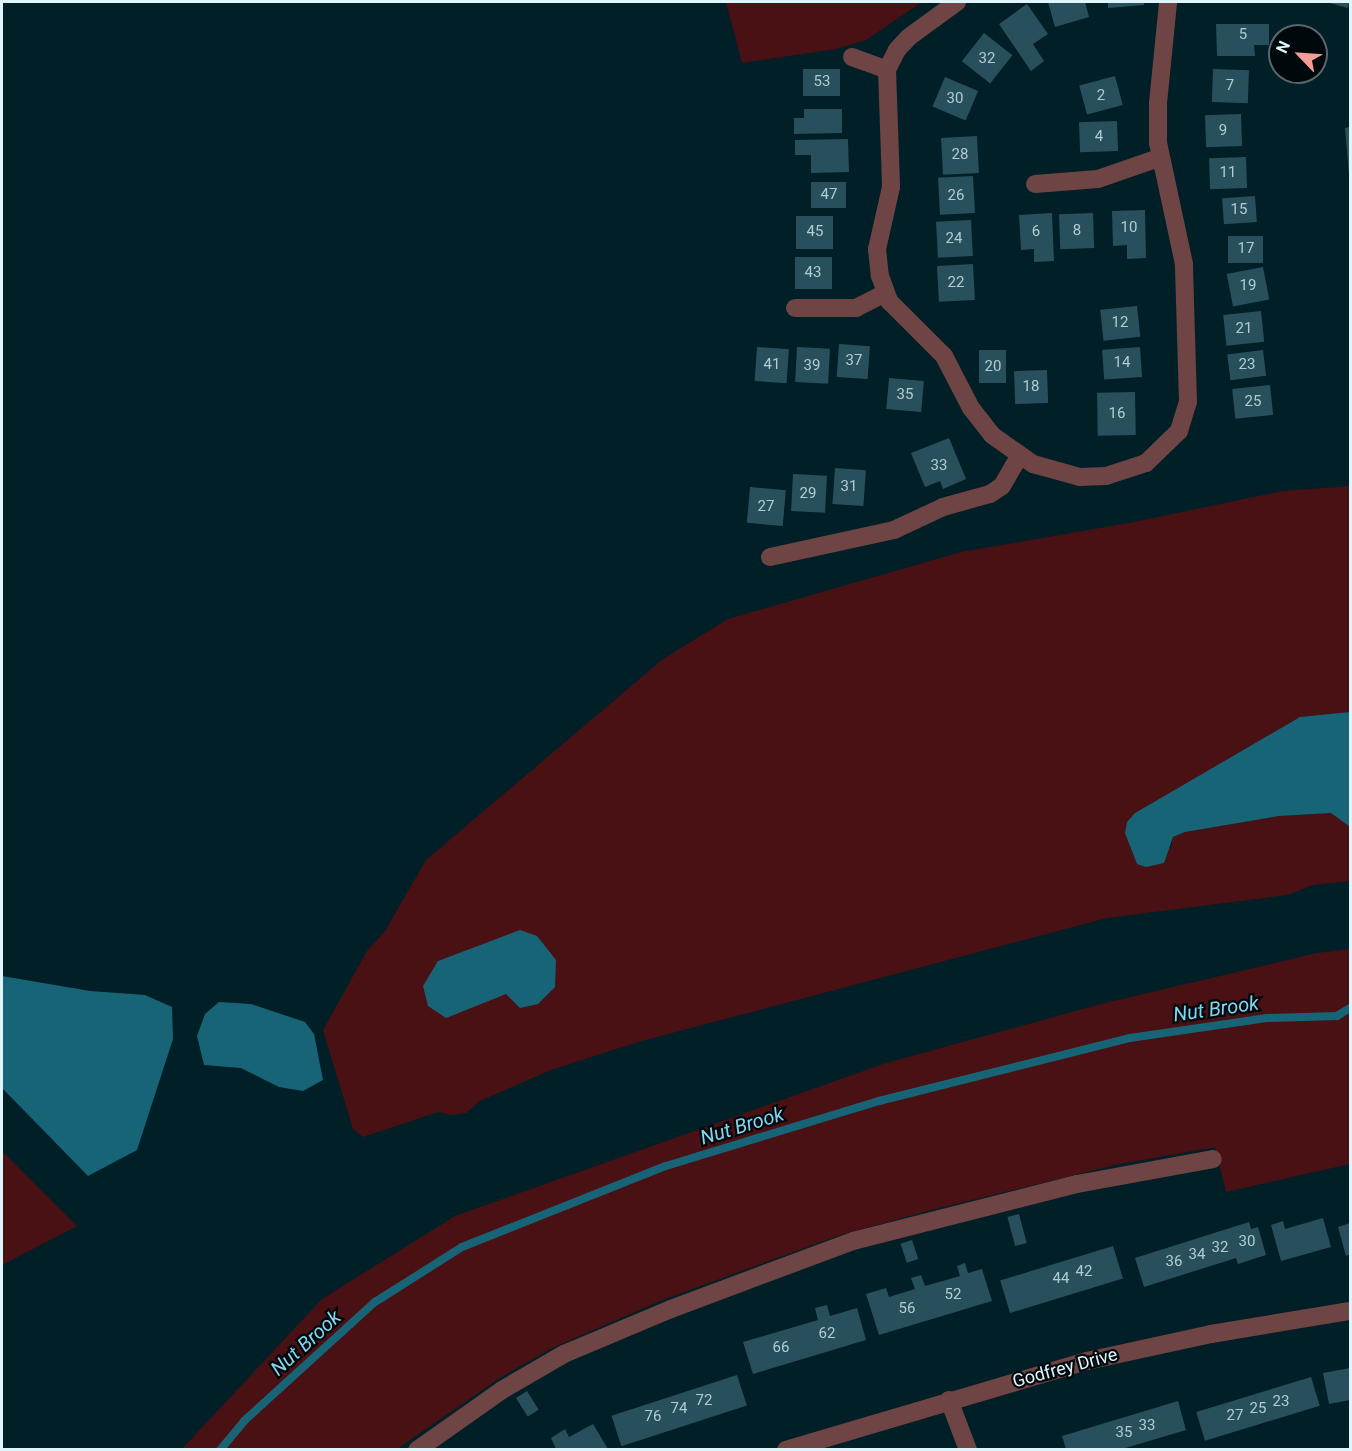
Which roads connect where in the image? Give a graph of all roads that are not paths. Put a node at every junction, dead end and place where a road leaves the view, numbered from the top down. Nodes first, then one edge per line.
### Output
1 (957, 2) edge
2 (1168, 2) edge
3 (852, 57) dead end
4 (887, 70) junction
5 (1159, 158) junction
6 (1035, 184) dead end
7 (885, 294) junction
8 (795, 308) dead end
9 (1019, 456) junction
10 (770, 557) dead end
11 (1213, 1159) dead end
12 (1350, 1311) edge
13 (949, 1400) junction
14 (417, 1449) edge
15 (786, 1449) edge
16 (968, 1449) edge

1 - 4 street
2 - 5 street
3 - 4 street
4 - 7 street
5 - 6 street
5 - 9 street
7 - 8 street
7 - 9 street
9 - 10 street
11 - 14 street
12 - 13 street, Godfrey Drive
13 - 15 street, Godfrey Drive
13 - 16 street

